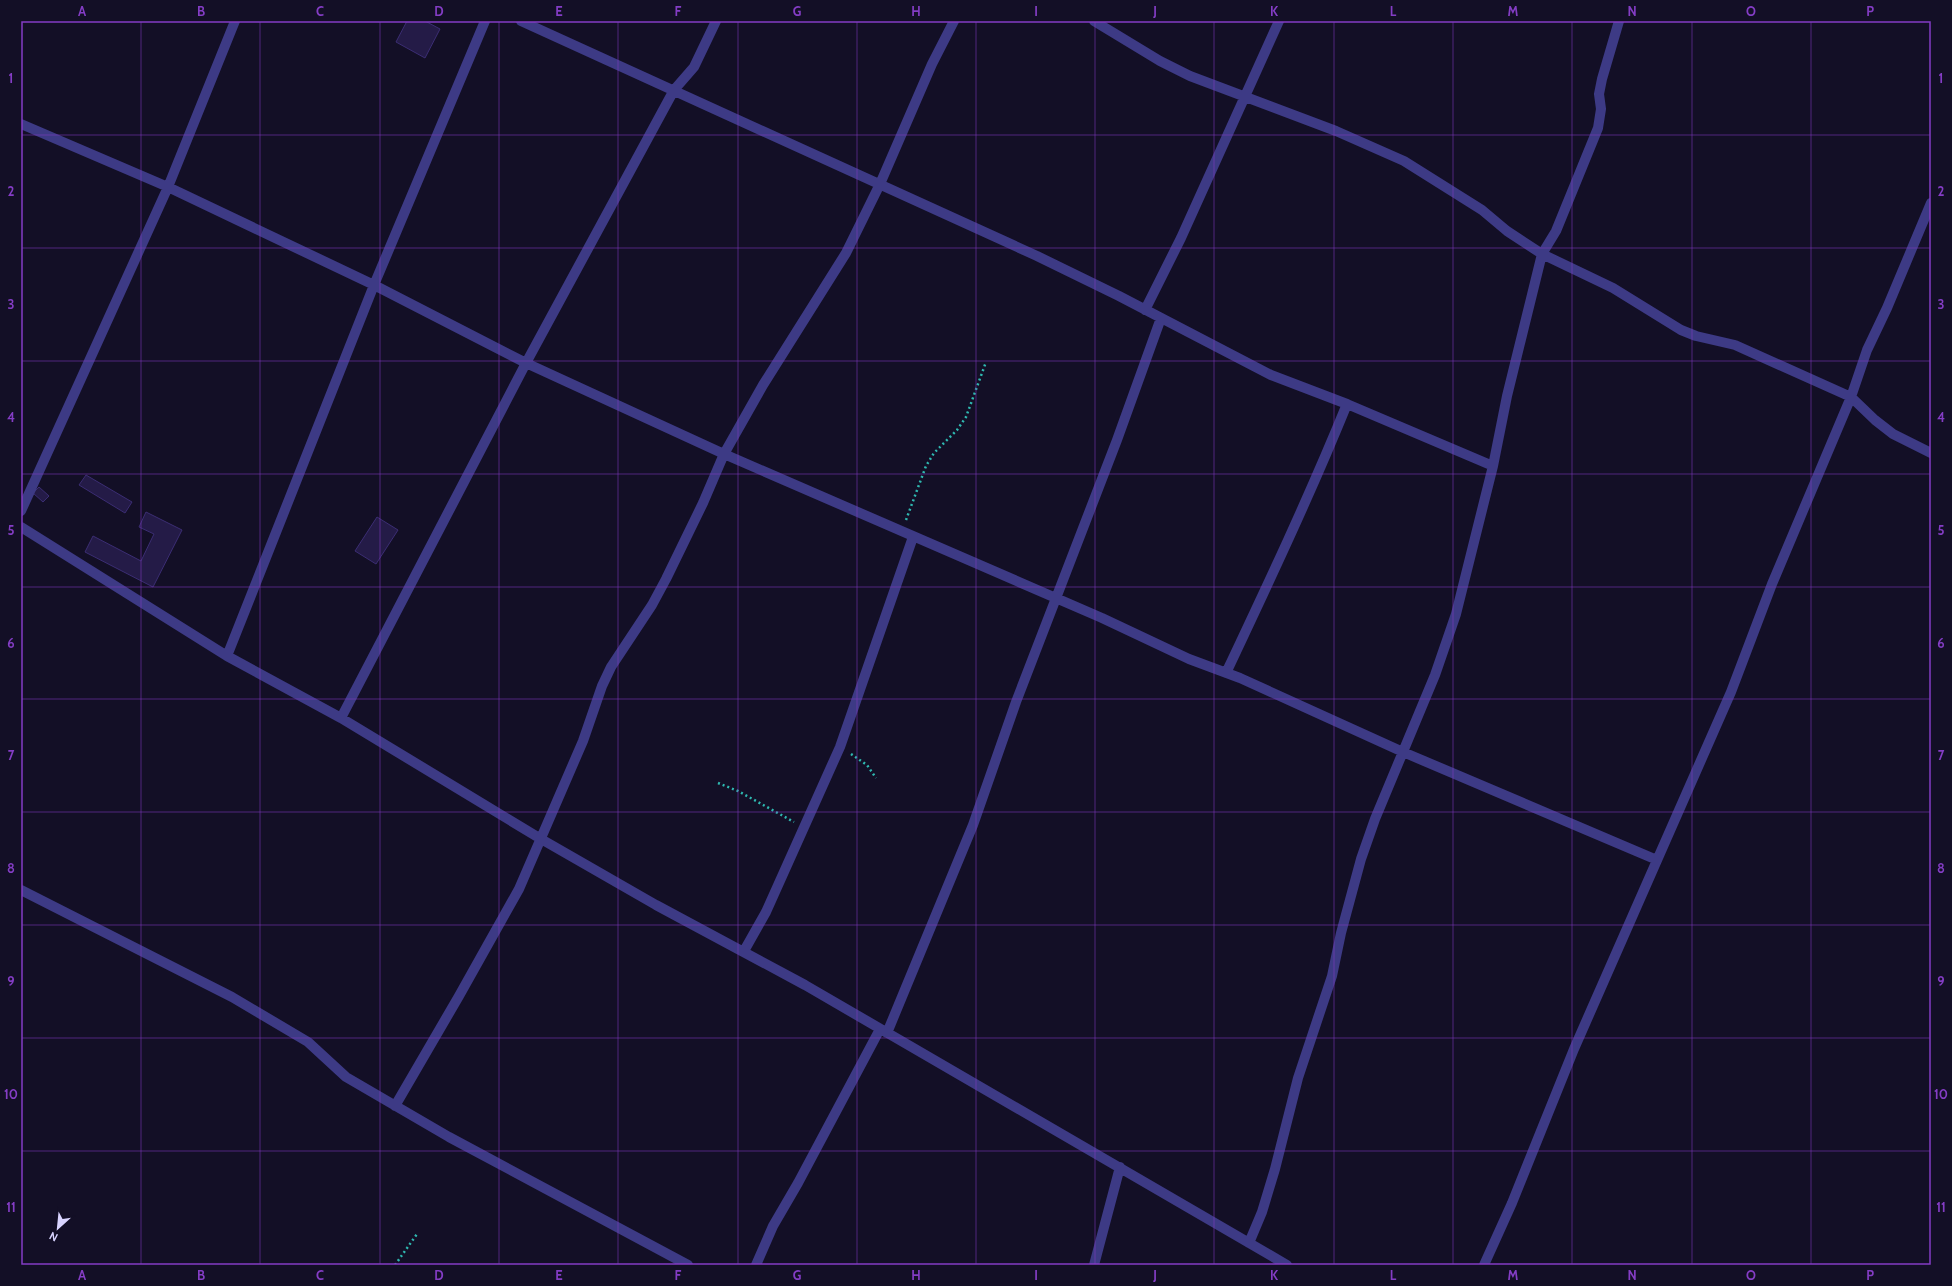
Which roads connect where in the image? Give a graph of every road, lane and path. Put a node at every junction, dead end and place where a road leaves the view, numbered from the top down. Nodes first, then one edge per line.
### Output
1 (235, 21) edge
2 (485, 21) edge
3 (520, 21) edge
4 (716, 21) edge
5 (954, 21) edge
6 (1094, 21) edge
7 (1279, 21) edge
8 (1619, 21) edge
9 (674, 90) junction
10 (1246, 97) junction
11 (21, 124) edge
12 (880, 184) junction
13 (168, 187) junction
14 (1931, 203) edge
15 (1542, 254) junction
16 (374, 285) junction
17 (1145, 310) junction
18 (1161, 318) junction
19 (986, 362) dead end
20 (526, 363) junction
21 (1851, 397) junction
22 (1346, 404) junction
23 (1931, 453) edge
24 (724, 454) junction
25 (1493, 466) junction
26 (21, 511) edge
27 (21, 527) edge
28 (902, 532) junction
29 (913, 537) junction
30 (1056, 599) junction
31 (226, 656) junction
32 (1226, 673) junction
33 (341, 718) junction
34 (840, 747) junction
35 (1403, 752) junction
36 (876, 778) dead end
37 (718, 783) dead end
38 (803, 829) junction
39 (541, 839) junction
40 (1657, 860) junction
41 (21, 890) edge
42 (744, 951) junction
43 (884, 1031) junction
44 (395, 1106) junction
45 (1120, 1167) junction
46 (417, 1234) dead end
47 (1249, 1243) junction
48 (395, 1265) edge
49 (688, 1265) edge
50 (756, 1265) edge
51 (1094, 1265) edge
52 (1287, 1265) edge
53 (1484, 1265) edge

1 - 13 street
2 - 16 street
3 - 9 street
4 - 9 street
5 - 12 street
6 - 10 street
7 - 10 street
8 - 15 street
9 - 12 street
9 - 20 street
10 - 15 street
10 - 17 street
11 - 13 street
12 - 17 street
12 - 24 street
13 - 16 street
13 - 26 street
14 - 21 street
15 - 21 street
15 - 25 street
16 - 20 street
16 - 31 street
17 - 18 street
18 - 22 street
18 - 30 street
19 - 28 path
20 - 24 street
20 - 33 street
21 - 23 street
21 - 40 street
22 - 25 street
22 - 32 street
24 - 28 street
24 - 39 street
25 - 35 street
27 - 31 street
28 - 29 street
29 - 30 street
29 - 34 street
30 - 32 street
30 - 43 street
31 - 33 street
32 - 35 street
33 - 39 street
34 - 36 path
34 - 38 street
35 - 40 street
35 - 47 street
37 - 38 path
38 - 42 street
39 - 42 street
39 - 44 street
40 - 53 street
41 - 44 street
42 - 43 street
43 - 45 street
43 - 50 street
44 - 49 street
45 - 47 street
45 - 51 street
46 - 48 path
47 - 52 street

